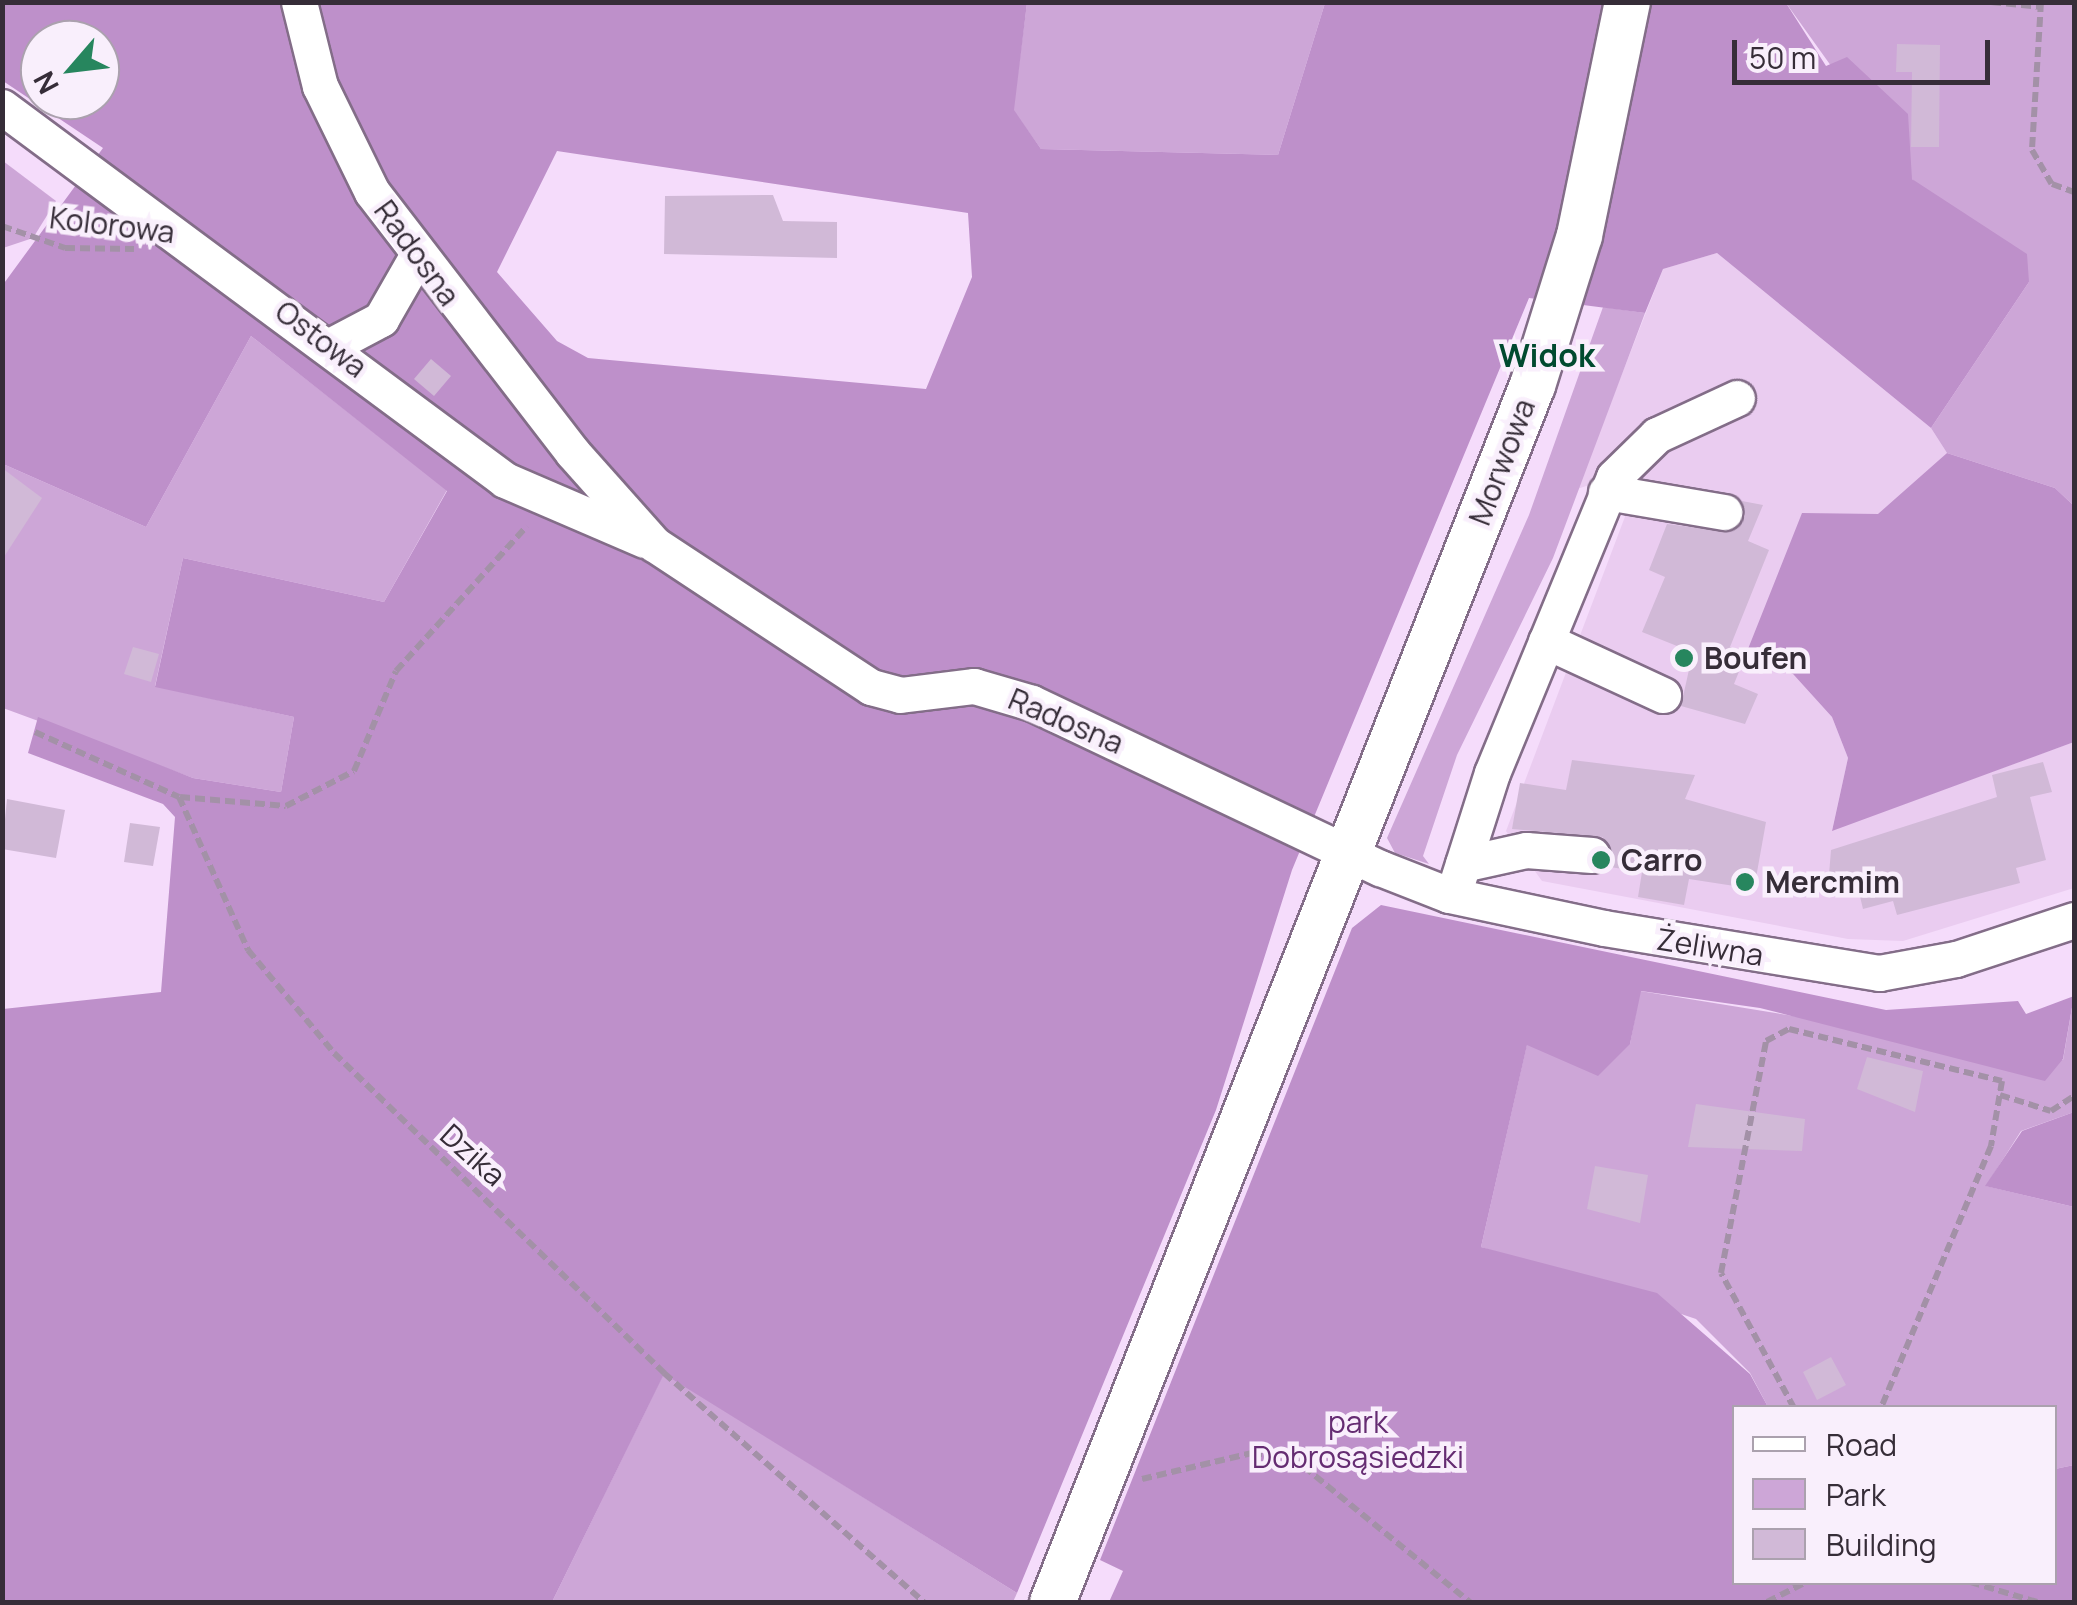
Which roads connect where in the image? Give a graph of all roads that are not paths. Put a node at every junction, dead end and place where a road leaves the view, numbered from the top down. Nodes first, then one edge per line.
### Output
1 (298, 2) edge
2 (1627, 2) edge
3 (2, 107) edge
4 (416, 258) junction
5 (330, 346) junction
6 (1737, 398) dead end
7 (1610, 484) junction
8 (1724, 512) dead end
9 (654, 544) junction
10 (1546, 641) junction
11 (1663, 695) dead end
12 (1350, 851) junction
13 (1592, 856) dead end
14 (1458, 880) junction
15 (2074, 920) edge
16 (1052, 1602) edge

1 - 4 street, Radosna
2 - 12 main road, Morwowa
3 - 5 street, Ostowa
4 - 5 street
4 - 9 street, Radosna
5 - 9 street, Ostowa
6 - 7 street
7 - 8 street
7 - 10 street
9 - 12 street, Radosna
10 - 11 street
10 - 14 street
12 - 14 street, Żeliwna
12 - 16 main road
13 - 14 street
14 - 15 street, Żeliwna

